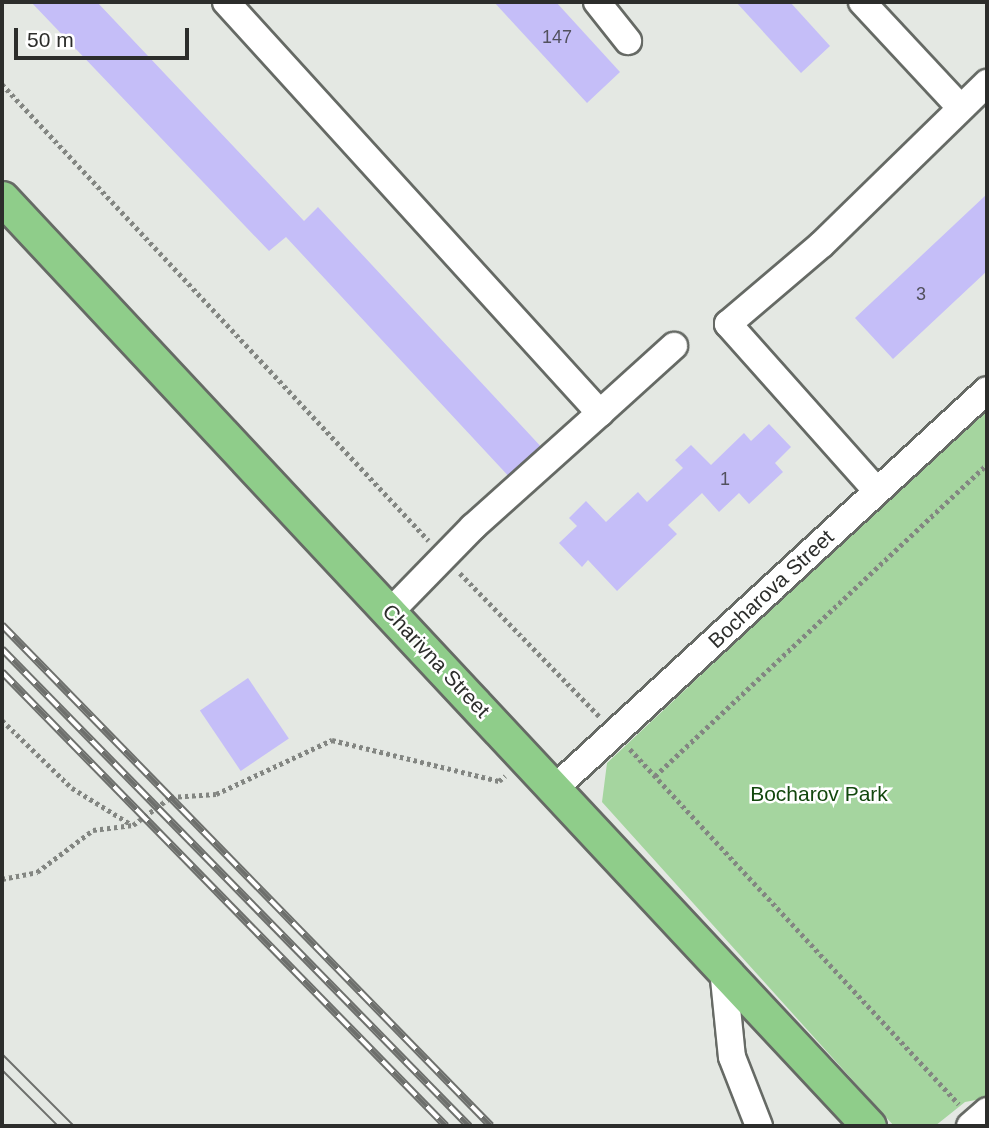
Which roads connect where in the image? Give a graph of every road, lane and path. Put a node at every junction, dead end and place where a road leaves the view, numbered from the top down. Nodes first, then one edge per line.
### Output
1 (226, 2) edge
2 (597, 2) edge
3 (862, 2) edge
4 (628, 41) dead end
5 (987, 83) edge
6 (2, 85) edge
7 (959, 106) junction
8 (2, 198) edge
9 (674, 346) dead end
10 (987, 390) edge
11 (600, 413) junction
12 (987, 464) edge
13 (877, 491) junction
14 (444, 557) junction
15 (390, 612) junction
16 (2, 720) edge
17 (615, 733) junction
18 (528, 759) junction
19 (655, 776) junction
20 (555, 788) junction
21 (133, 825) junction
22 (2, 880) edge
23 (723, 969) junction
24 (977, 1119) edge
25 (759, 1126) edge
26 (869, 1126) edge

1 - 11 street
2 - 4 street
3 - 7 street
5 - 7 street
6 - 14 path
7 - 13 street
8 - 15 main road, Charivna Street
9 - 11 street
10 - 13 street, Bocharova Street
11 - 14 street
12 - 19 path
13 - 17 street, Bocharova Street
14 - 15 street
14 - 17 path
15 - 18 main road, Charivna Street
16 - 21 path
17 - 19 path
17 - 20 street, Bocharova Street
18 - 20 main road, Charivna Street
18 - 21 path
19 - 24 path
20 - 23 main road, Charivna Street
21 - 22 path
23 - 25 street
23 - 26 main road, Charivna Street

